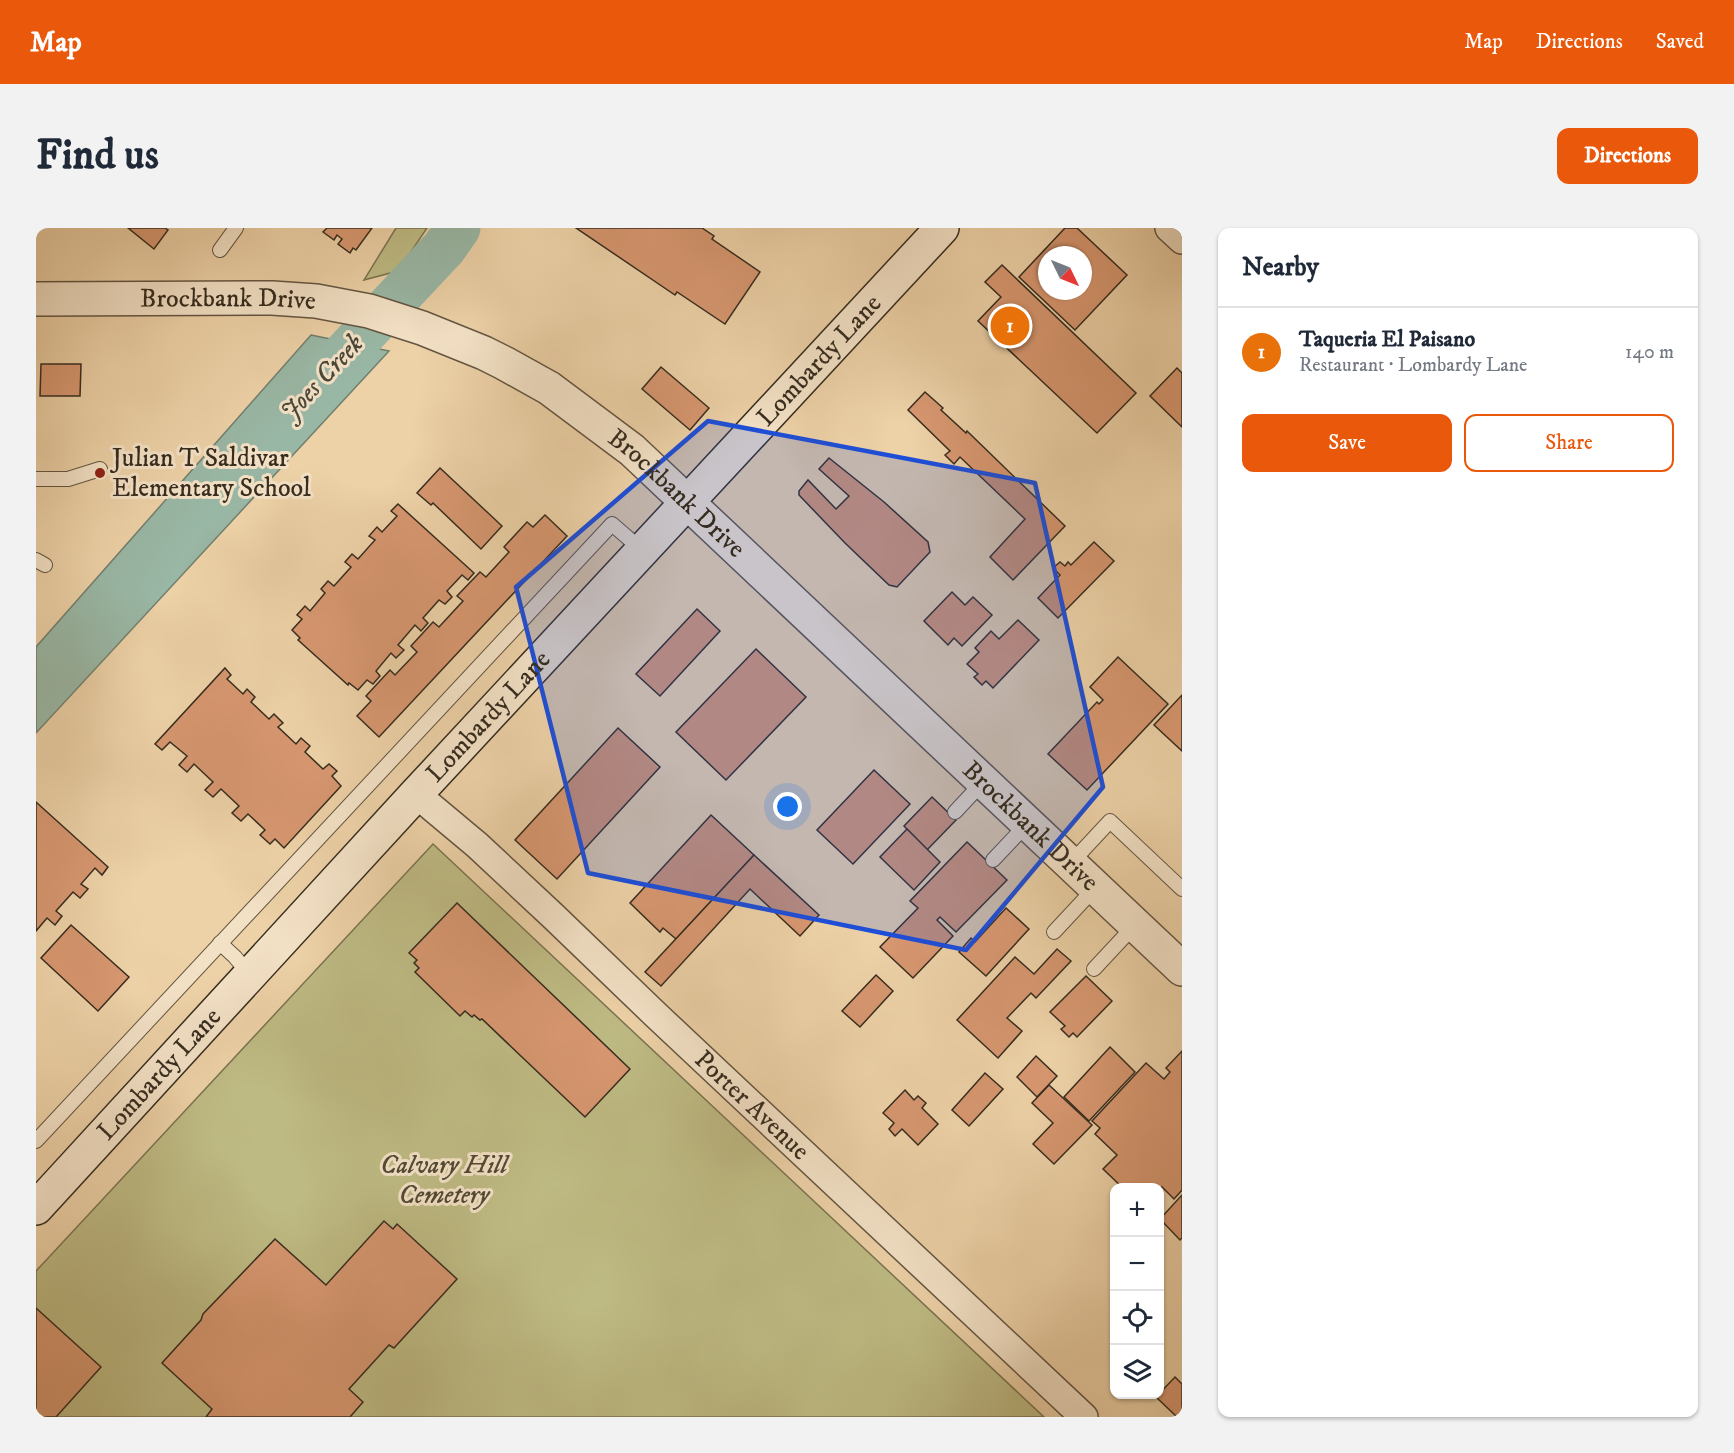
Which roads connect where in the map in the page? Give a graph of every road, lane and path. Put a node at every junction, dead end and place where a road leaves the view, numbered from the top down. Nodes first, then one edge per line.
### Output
1 (236, 228) edge
2 (942, 228) edge
3 (1169, 228) edge
4 (1182, 240) edge
5 (220, 250) dead end
6 (36, 299) edge
7 (100, 469) dead end
8 (36, 479) edge
9 (688, 503) junction
10 (643, 551) junction
11 (983, 782) junction
12 (416, 794) junction
13 (955, 812) dead end
14 (1028, 824) junction
15 (993, 860) dead end
16 (1070, 864) junction
17 (1095, 888) junction
18 (1182, 889) edge
19 (1135, 925) junction
20 (1054, 932) dead end
21 (220, 943) junction
22 (1094, 969) dead end
23 (1182, 969) edge
24 (250, 975) junction
25 (36, 1141) edge
26 (36, 1208) edge
27 (1084, 1417) edge

1 - 5 lane
2 - 9 street, Lombardy Lane
3 - 4 street
6 - 9 street, Brockbank Drive
7 - 8 lane
9 - 10 street, Lombardy Lane
9 - 11 street, Brockbank Drive
10 - 12 street, Lombardy Lane
10 - 21 lane
11 - 13 lane
11 - 14 street, Brockbank Drive
12 - 24 street, Lombardy Lane
12 - 27 street, Porter Avenue
14 - 15 lane
14 - 16 street, Brockbank Drive
16 - 17 street, Brockbank Drive
16 - 18 lane
17 - 19 street, Brockbank Drive
17 - 20 lane
19 - 22 lane
19 - 23 street, Brockbank Drive
21 - 24 lane
21 - 25 lane
24 - 26 street, Lombardy Lane

